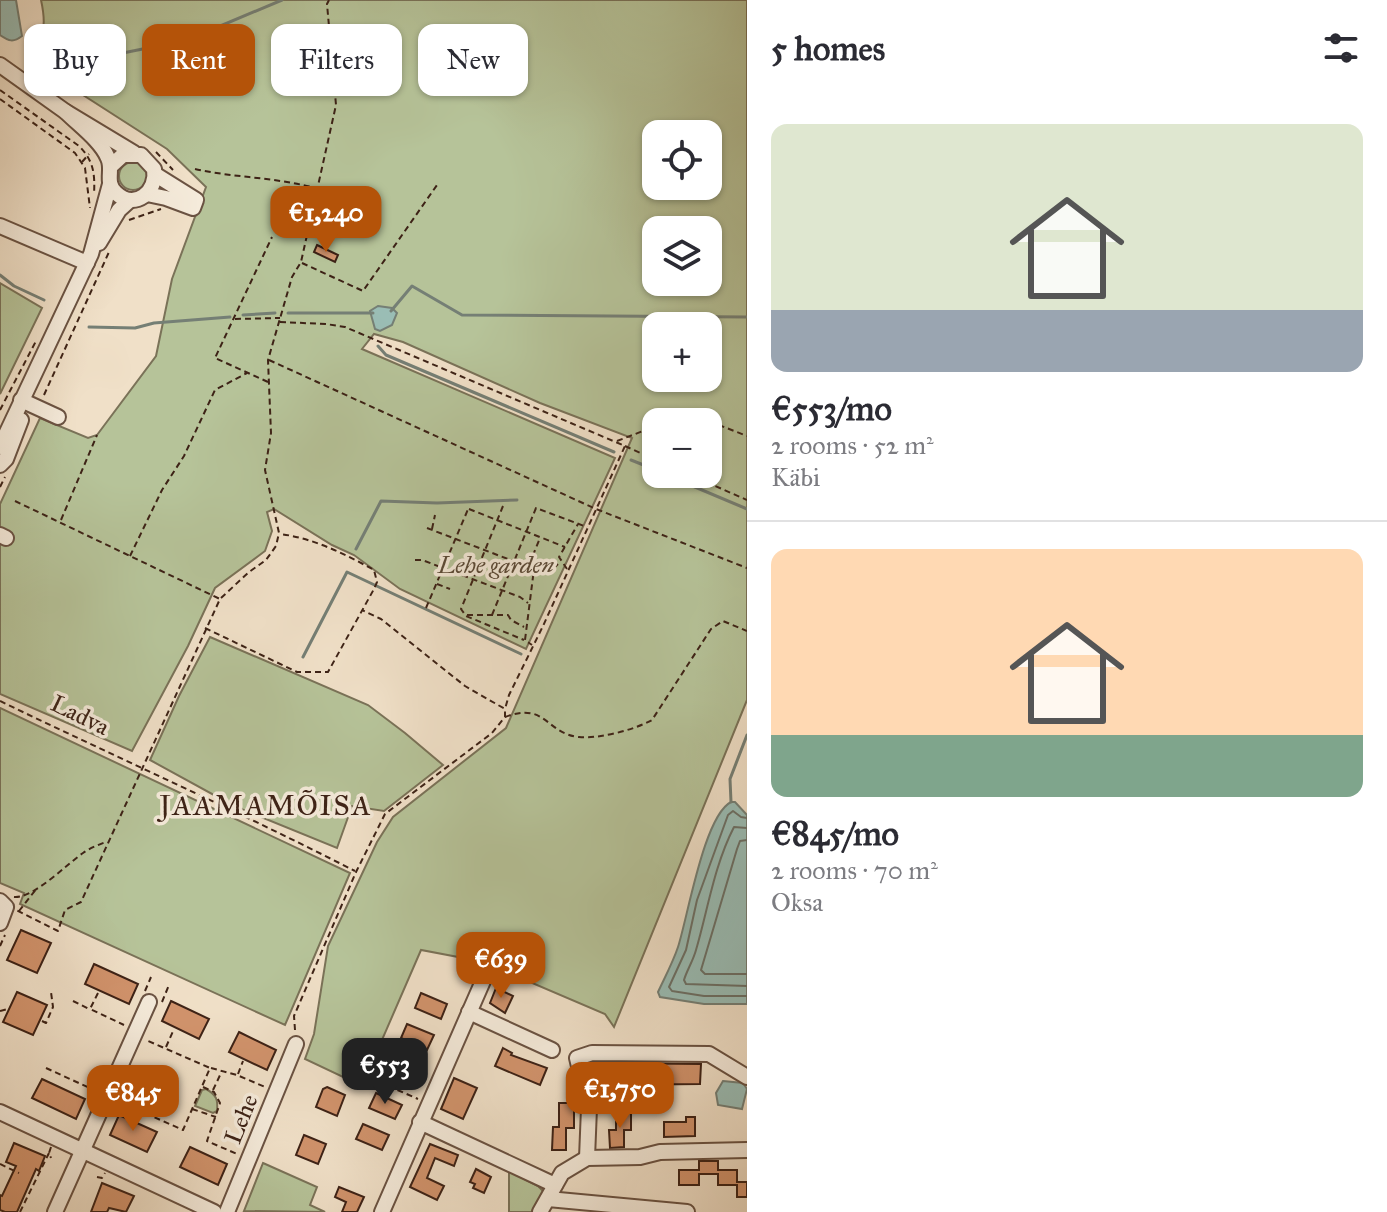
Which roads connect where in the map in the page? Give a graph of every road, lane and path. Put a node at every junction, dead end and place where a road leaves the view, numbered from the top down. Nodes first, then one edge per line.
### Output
1 (329, 0) edge
2 (0, 65) edge
3 (0, 90) edge
4 (0, 99) edge
5 (66, 112) junction
6 (134, 153) junction
7 (111, 166) junction
8 (195, 169) dead end
9 (156, 175) junction
10 (110, 184) junction
11 (437, 185) dead end
12 (316, 188) junction
13 (147, 194) junction
14 (130, 200) junction
15 (0, 226) edge
16 (272, 237) dead end
17 (89, 258) junction
18 (301, 262) junction
19 (233, 319) junction
20 (280, 320) junction
21 (39, 334) dead end
22 (268, 360) junction
23 (247, 373) junction
24 (269, 383) junction
25 (20, 403) junction
26 (0, 410) edge
27 (58, 417) dead end
28 (0, 423) edge
29 (722, 426) edge
30 (642, 432) edge
31 (97, 435) dead end
32 (747, 436) edge
33 (616, 442) junction
34 (625, 446) junction
35 (0, 447) edge
36 (642, 454) edge
37 (0, 465) edge
38 (720, 488) edge
39 (747, 500) edge
40 (15, 501) dead end
41 (503, 506) dead end
42 (596, 509) junction
43 (435, 515) dead end
44 (61, 521) junction
45 (496, 522) junction
46 (578, 523) junction
47 (427, 528) dead end
48 (588, 528) junction
49 (432, 530) junction
50 (279, 533) junction
51 (526, 533) junction
52 (540, 538) junction
53 (455, 539) junction
54 (565, 547) junction
55 (485, 550) junction
56 (130, 556) junction
57 (415, 560) dead end
58 (513, 561) junction
59 (560, 561) junction
60 (529, 566) junction
61 (443, 568) junction
62 (747, 568) edge
63 (534, 569) junction
64 (568, 570) junction
65 (472, 580) junction
66 (436, 584) junction
67 (450, 589) dead end
68 (501, 591) junction
69 (220, 599) junction
70 (529, 603) junction
71 (426, 608) dead end
72 (362, 610) junction
73 (465, 615) junction
74 (492, 615) junction
75 (525, 627) junction
76 (205, 628) junction
77 (747, 631) edge
78 (525, 640) junction
79 (533, 646) junction
80 (0, 701) edge
81 (505, 709) junction
82 (505, 717) junction
83 (141, 769) junction
84 (107, 842) junction
85 (356, 872) junction
86 (38, 887) junction
87 (10, 905) edge
88 (0, 923) edge
89 (490, 965) dead end
90 (51, 992) dead end
91 (98, 993) dead end
92 (73, 1001) dead end
93 (149, 1002) dead end
94 (8, 1009) dead end
95 (90, 1009) junction
96 (0, 1011) edge
97 (469, 1012) junction
98 (42, 1021) dead end
99 (128, 1028) dead end
100 (174, 1029) dead end
101 (145, 1039) dead end
102 (296, 1044) joint
103 (163, 1048) junction
104 (552, 1050) dead end
105 (243, 1061) dead end
106 (46, 1068) dead end
107 (210, 1068) junction
108 (222, 1071) junction
109 (237, 1075) junction
110 (747, 1077) edge
111 (370, 1078) dead end
112 (253, 1082) junction
113 (202, 1086) junction
114 (251, 1088) dead end
115 (268, 1088) dead end
116 (213, 1091) junction
117 (99, 1092) dead end
118 (117, 1100) dead end
119 (429, 1104) junction
120 (192, 1109) junction
121 (0, 1112) edge
122 (217, 1117) junction
123 (420, 1122) junction
124 (227, 1143) dead end
125 (51, 1146) dead end
126 (224, 1148) junction
127 (747, 1150) edge
128 (83, 1151) junction
129 (49, 1153) junction
130 (240, 1155) dead end
131 (51, 1158) dead end
132 (587, 1158) junction
133 (0, 1164) edge
134 (106, 1172) dead end
135 (19, 1173) dead end
136 (97, 1177) dead end
137 (555, 1185) junction
138 (544, 1205) edge
139 (20, 1212) edge
140 (55, 1212) edge
141 (214, 1212) edge
142 (227, 1212) edge
143 (382, 1212) edge
144 (687, 1212) edge

1 - 12 path
2 - 5 street
3 - 4 path
5 - 6 street
5 - 7 street
6 - 7 street
6 - 9 street
7 - 10 street
8 - 12 path
9 - 13 street
9 - 13 street
10 - 14 street
10 - 17 street
11 - 18 path
12 - 18 path
13 - 14 street
14 - 17 street
15 - 17 street
16 - 19 path
17 - 25 street
18 - 20 path
19 - 20 path
19 - 23 path
20 - 22 path
20 - 33 path
21 - 26 path
22 - 24 path
22 - 42 path
23 - 24 path
23 - 56 path
24 - 50 path
25 - 27 street
25 - 28 street
25 - 35 street
25 - 37 street
29 - 32 path
30 - 33 path
31 - 44 path
33 - 34 path
34 - 36 path
34 - 42 path
38 - 39 path
40 - 44 path
41 - 45 path
42 - 48 path
42 - 62 path
43 - 49 path
44 - 56 path
45 - 51 path
45 - 53 path
45 - 55 path
46 - 48 path
46 - 51 path
46 - 54 path
47 - 49 path
48 - 64 path
49 - 53 path
50 - 69 path
50 - 72 path
51 - 52 path
51 - 58 path
52 - 54 path
52 - 60 path
53 - 55 path
53 - 61 path
54 - 59 path
55 - 58 path
55 - 65 path
56 - 69 path
57 - 61 path
58 - 60 path
58 - 68 path
59 - 63 path
59 - 64 path
60 - 63 path
61 - 65 path
61 - 66 path
63 - 70 path
64 - 79 path
65 - 68 path
65 - 73 path
66 - 67 path
66 - 71 path
68 - 70 path
68 - 74 path
69 - 76 path
70 - 75 path
72 - 76 path
72 - 81 path
73 - 74 path
73 - 78 path
74 - 75 path
75 - 78 path
76 - 83 path
77 - 82 path
78 - 79 path
79 - 81 path
80 - 83 path, Ladva
81 - 82 path
82 - 85 path
83 - 84 path
83 - 85 path, Ladva
84 - 86 path
84 - 87 path
85 - 102 path
86 - 87 path
86 - 87 path
87 - 88 street
89 - 97 street
90 - 98 path
91 - 95 path
92 - 95 path
93 - 128 street
94 - 96 path
95 - 99 path
97 - 104 street
97 - 119 street
100 - 103 path
101 - 103 path
102 - 142 street, Lehe
103 - 107 path
105 - 109 path
106 - 117 path
107 - 108 path
107 - 113 path
108 - 109 path
108 - 116 path
109 - 112 path
110 - 132 street
111 - 119 path
112 - 114 path
112 - 115 path
113 - 116 path
113 - 120 path
116 - 122 path
118 - 120 path
119 - 123 street
120 - 122 path
121 - 128 street
122 - 126 path
123 - 137 street
123 - 143 street
124 - 126 path
125 - 129 path
126 - 130 path
127 - 132 street
128 - 140 street
128 - 141 street
129 - 131 path
129 - 139 path
132 - 137 street
133 - 135 path
134 - 136 path
137 - 138 street
138 - 144 street

